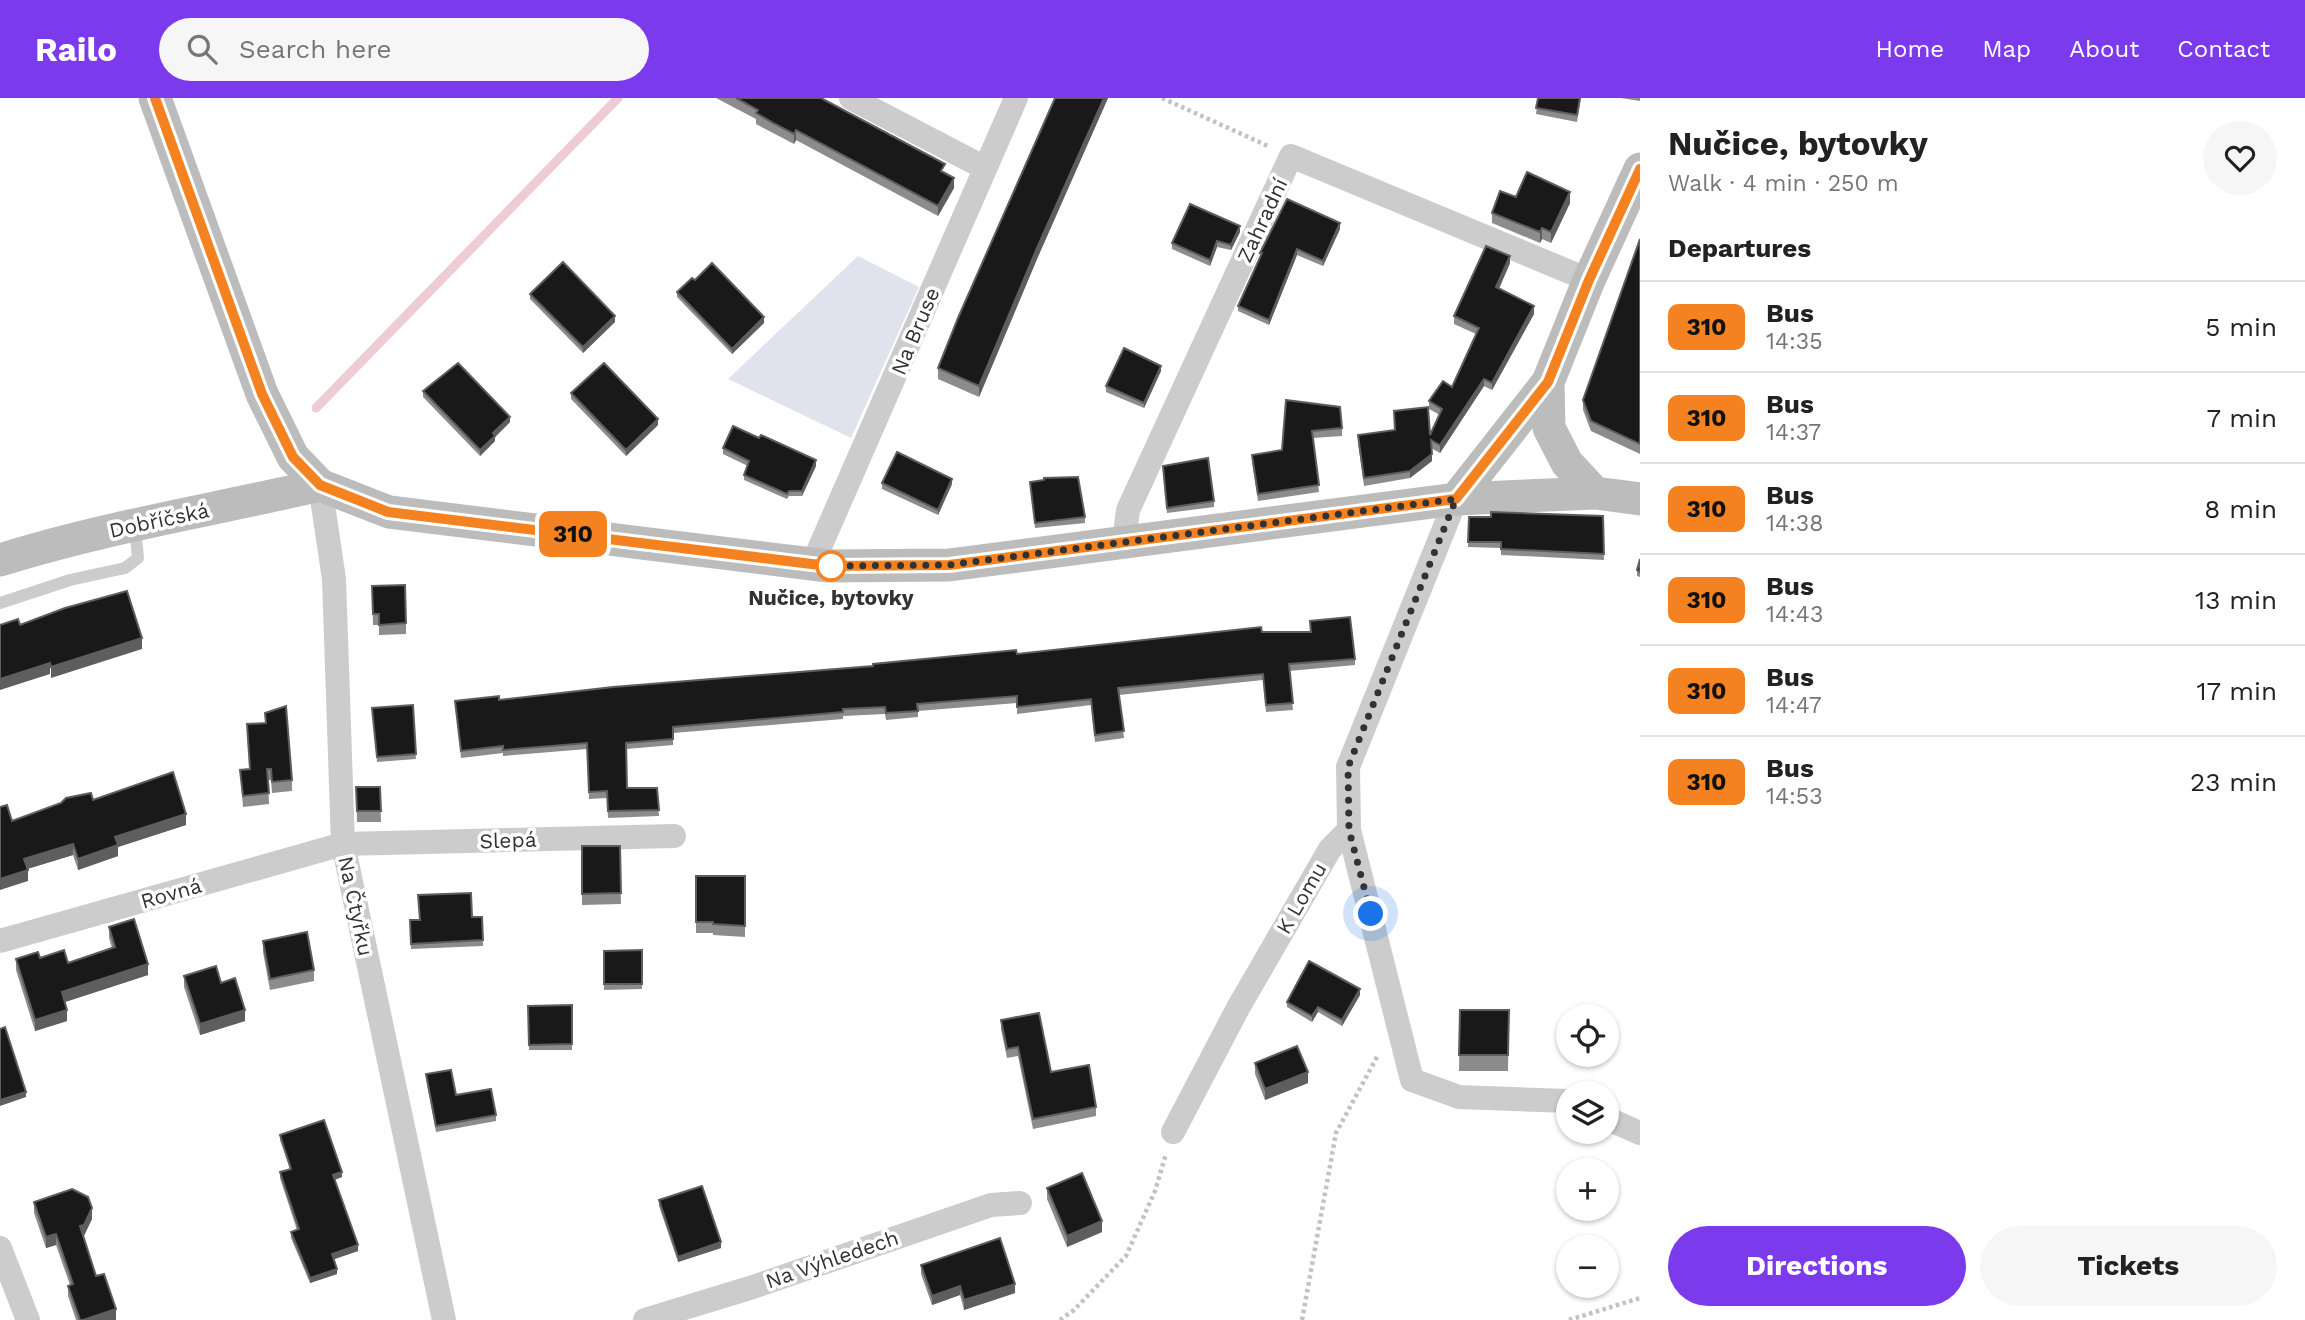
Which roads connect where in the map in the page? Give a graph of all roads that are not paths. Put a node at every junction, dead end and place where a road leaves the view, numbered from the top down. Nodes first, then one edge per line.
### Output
1 (155, 98) edge
2 (851, 98) edge
3 (1016, 98) edge
4 (985, 168) junction
5 (1640, 169) edge
6 (1589, 280) junction
7 (1548, 382) junction
8 (320, 485) junction
9 (1595, 493) junction
10 (1456, 499) junction
11 (1640, 499) edge
12 (135, 524) junction
13 (1125, 542) junction
14 (0, 559) edge
15 (813, 563) junction
16 (0, 603) edge
17 (1349, 830) junction
18 (674, 835) dead end
19 (343, 844) junction
20 (0, 941) edge
21 (1556, 1101) edge
22 (1619, 1124) edge
23 (1173, 1132) road end
24 (1640, 1133) edge
25 (1020, 1203) dead end
26 (0, 1248) edge
27 (28, 1320) edge
28 (444, 1320) edge
29 (645, 1320) edge

1 - 8 main road
2 - 4 street
3 - 4 street, Na Bruse
4 - 15 street, Na Bruse
5 - 6 main road
6 - 7 main road
6 - 13 street, Zahradní
7 - 9 main road
7 - 10 main road
8 - 12 main road, Dobříčská
8 - 15 main road
8 - 19 street, Na Čtyřku
9 - 10 main road
9 - 11 main road
10 - 13 main road
10 - 17 street
12 - 14 main road, Dobříčská
12 - 16 lane
13 - 15 main road
17 - 21 street
17 - 23 street, K Lomu
18 - 19 street, Slepá
19 - 20 street, Rovná
19 - 28 street, Na Čtyřku
22 - 24 street
25 - 29 street, Na Výhledech
26 - 27 street

